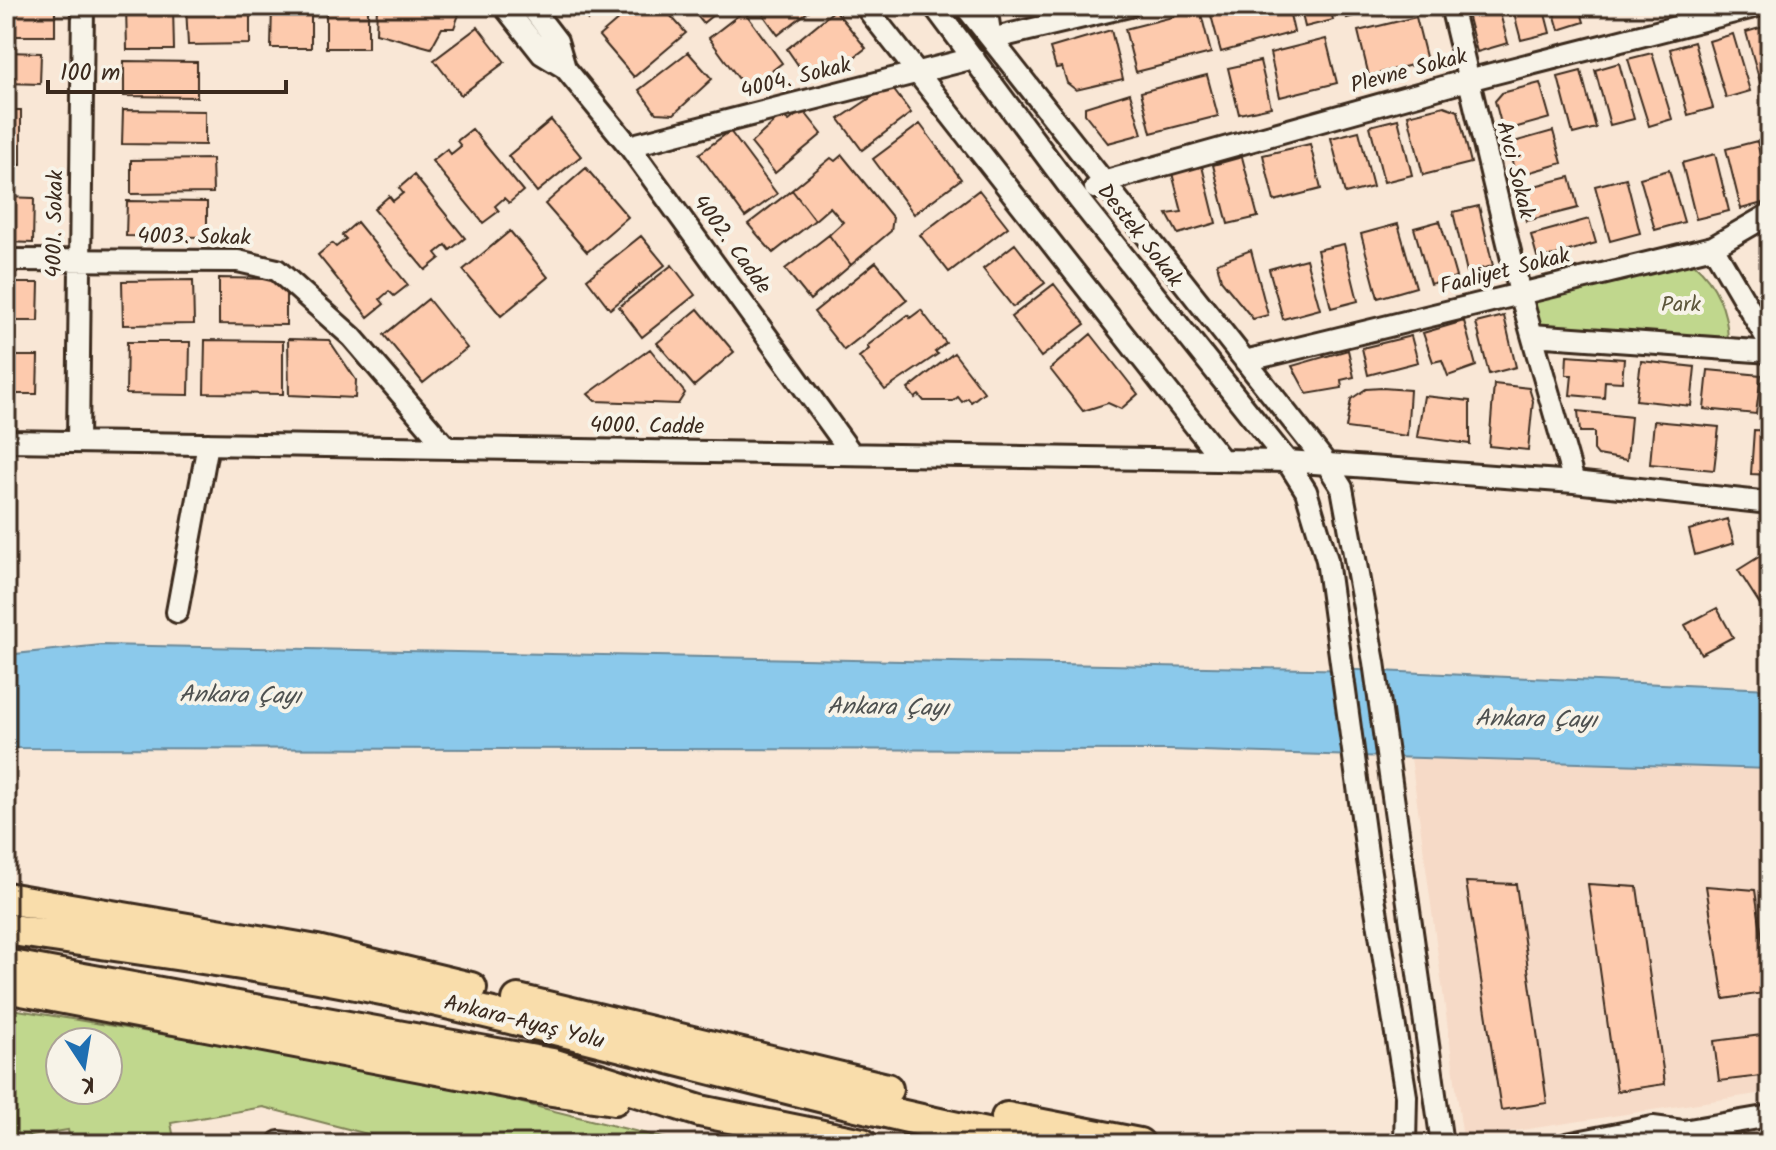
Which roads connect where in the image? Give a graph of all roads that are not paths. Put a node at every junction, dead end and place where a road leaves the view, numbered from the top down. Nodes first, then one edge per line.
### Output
1 (83, 6) edge
2 (504, 6) edge
3 (530, 6) edge
4 (865, 6) edge
5 (934, 6) edge
6 (965, 6) edge
7 (986, 6) edge
8 (1129, 6) edge
9 (1451, 6) edge
10 (1758, 6) edge
11 (991, 39) junction
12 (974, 58) junction
13 (565, 68) junction
14 (917, 72) junction
15 (1468, 80) junction
16 (629, 146) junction
17 (1103, 182) junction
18 (1079, 200) junction
19 (1770, 214) edge
20 (1713, 247) junction
21 (6, 260) edge
22 (80, 261) junction
23 (1520, 293) junction
24 (1532, 335) junction
25 (1770, 344) edge
26 (1770, 352) edge
27 (1245, 361) junction
28 (6, 441) edge
29 (78, 442) junction
30 (208, 444) junction
31 (447, 448) junction
32 (852, 454) junction
33 (1222, 460) junction
34 (1287, 461) junction
35 (1326, 463) junction
36 (1574, 482) junction
37 (1770, 503) edge
38 (177, 612) dead end
39 (6, 898) edge
40 (6, 929) edge
41 (6, 965) edge
42 (6, 987) edge
43 (518, 1000) junction
44 (688, 1064) junction
45 (700, 1111) junction
46 (1770, 1116) edge
47 (1683, 1131) junction
48 (775, 1144) edge
49 (862, 1144) edge
50 (1036, 1144) edge
51 (1139, 1144) edge
52 (1405, 1144) edge
53 (1442, 1144) edge
54 (1567, 1144) edge
55 (1660, 1144) edge

1 - 22 street, 4001. Sokak
2 - 13 street, 4002. Cadde
3 - 13 street, 4002. Cadde
4 - 14 street
5 - 12 street, Destek Sokak
6 - 11 street, Destek Sokak
7 - 11 street
8 - 11 street
9 - 15 street, Avci Sokak
10 - 15 street, Plevne Sokak
11 - 17 street, Destek Sokak
12 - 14 street, 4004. Sokak
12 - 18 street, Destek Sokak
13 - 16 street, 4002. Cadde
14 - 16 street, 4004. Sokak
14 - 33 street
15 - 17 street, Plevne Sokak
15 - 23 street, Avci Sokak
16 - 32 street, 4002. Cadde
17 - 18 street, Plevne Sokak
17 - 27 street, Destek Sokak
18 - 34 street, Destek Sokak
19 - 20 street, Faaliyet Sokak
20 - 23 street, Faaliyet Sokak
20 - 25 street
21 - 22 street, 4003. Sokak
22 - 29 street, 4001. Sokak
22 - 31 street, 4003. Sokak
23 - 24 street, Avci Sokak
23 - 27 street, Faaliyet Sokak
24 - 26 street
24 - 36 street, Avci Sokak
27 - 35 street, Destek Sokak
28 - 29 street, 4000. Cadde
29 - 30 street, 4000. Cadde
30 - 31 street, 4000. Cadde
30 - 38 street
31 - 32 street, 4000. Cadde
32 - 33 street, 4000. Cadde
33 - 34 street, 4000. Cadde
34 - 35 street
34 - 52 street, Destek Sokak
35 - 36 street
35 - 53 street, Destek Sokak
36 - 37 street
39 - 43 highway
40 - 44 highway, Ankara-Ayaş Yolu
41 - 45 highway, Ankara-Ayaş Yolu
42 - 45 highway
43 - 44 highway
43 - 51 highway
44 - 50 highway, Ankara-Ayaş Yolu
45 - 48 highway
45 - 49 highway, Ankara-Ayaş Yolu
46 - 47 street
47 - 54 street
47 - 55 street

